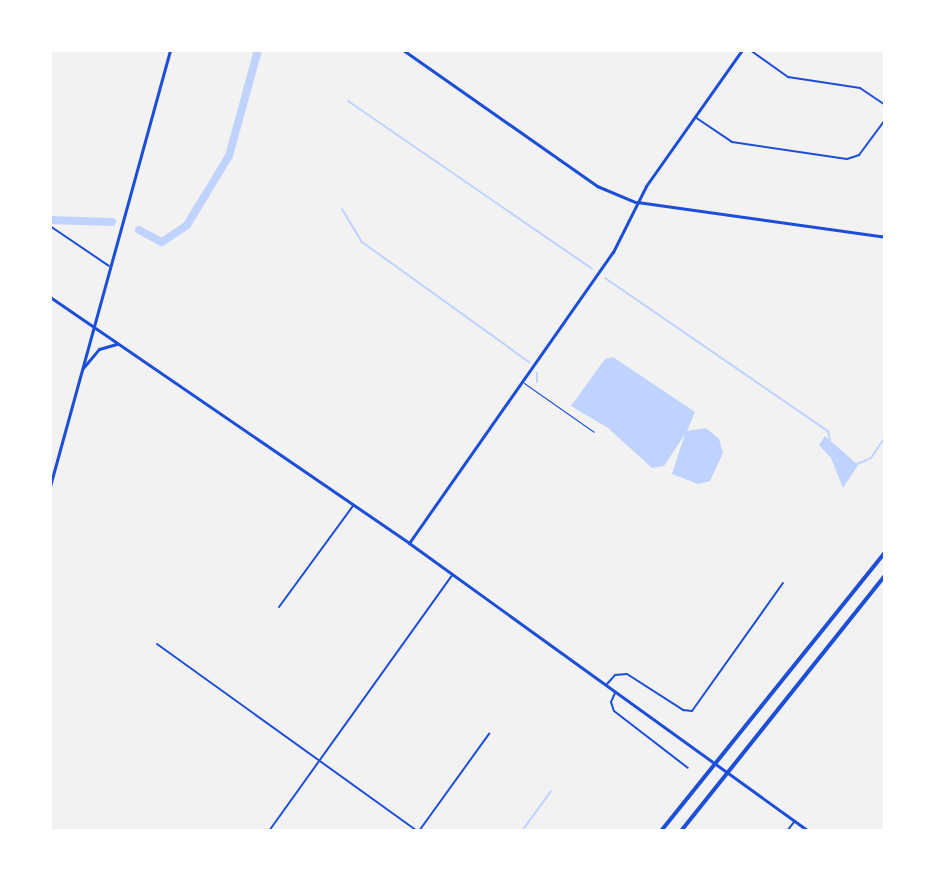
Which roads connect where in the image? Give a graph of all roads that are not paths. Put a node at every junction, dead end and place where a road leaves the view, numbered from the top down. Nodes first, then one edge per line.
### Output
1 (170, 50) edge
2 (403, 50) edge
3 (742, 50) edge
4 (750, 50) edge
5 (885, 105) edge
6 (695, 117) junction
7 (885, 120) edge
8 (636, 202) junction
9 (50, 226) edge
10 (885, 237) edge
11 (110, 266) junction
12 (50, 297) edge
13 (93, 326) junction
14 (120, 344) junction
15 (80, 372) junction
16 (522, 382) junction
17 (594, 432) dead end
18 (50, 486) edge
19 (354, 505) junction
20 (409, 543) junction
21 (885, 552) edge
22 (453, 574) junction
23 (885, 575) edge
24 (783, 583) dead end
25 (279, 607) dead end
26 (157, 644) dead end
27 (606, 685) junction
28 (616, 692) junction
29 (489, 734) dead end
30 (320, 760) junction
31 (688, 768) dead end
32 (794, 821) junction
33 (130, 831) edge
34 (141, 831) edge
35 (269, 831) edge
36 (418, 831) edge
37 (661, 831) edge
38 (681, 831) edge
39 (787, 831) edge
40 (808, 831) edge

1 - 11 main road
2 - 8 main road
3 - 6 main road
4 - 5 street
6 - 7 street
6 - 8 main road
8 - 10 main road
8 - 16 main road
9 - 11 street
11 - 13 main road
12 - 13 main road
13 - 14 main road
13 - 15 main road
14 - 15 main road
14 - 19 main road
15 - 18 main road
16 - 17 lane
16 - 20 main road
19 - 20 main road
19 - 25 street
20 - 22 main road
21 - 37 highway
22 - 27 main road
22 - 30 street
23 - 38 highway
24 - 27 street
26 - 30 street
27 - 28 main road
28 - 31 street
28 - 32 main road
29 - 36 street
30 - 35 street
30 - 36 street
32 - 39 street
32 - 40 main road
33 - 34 street

